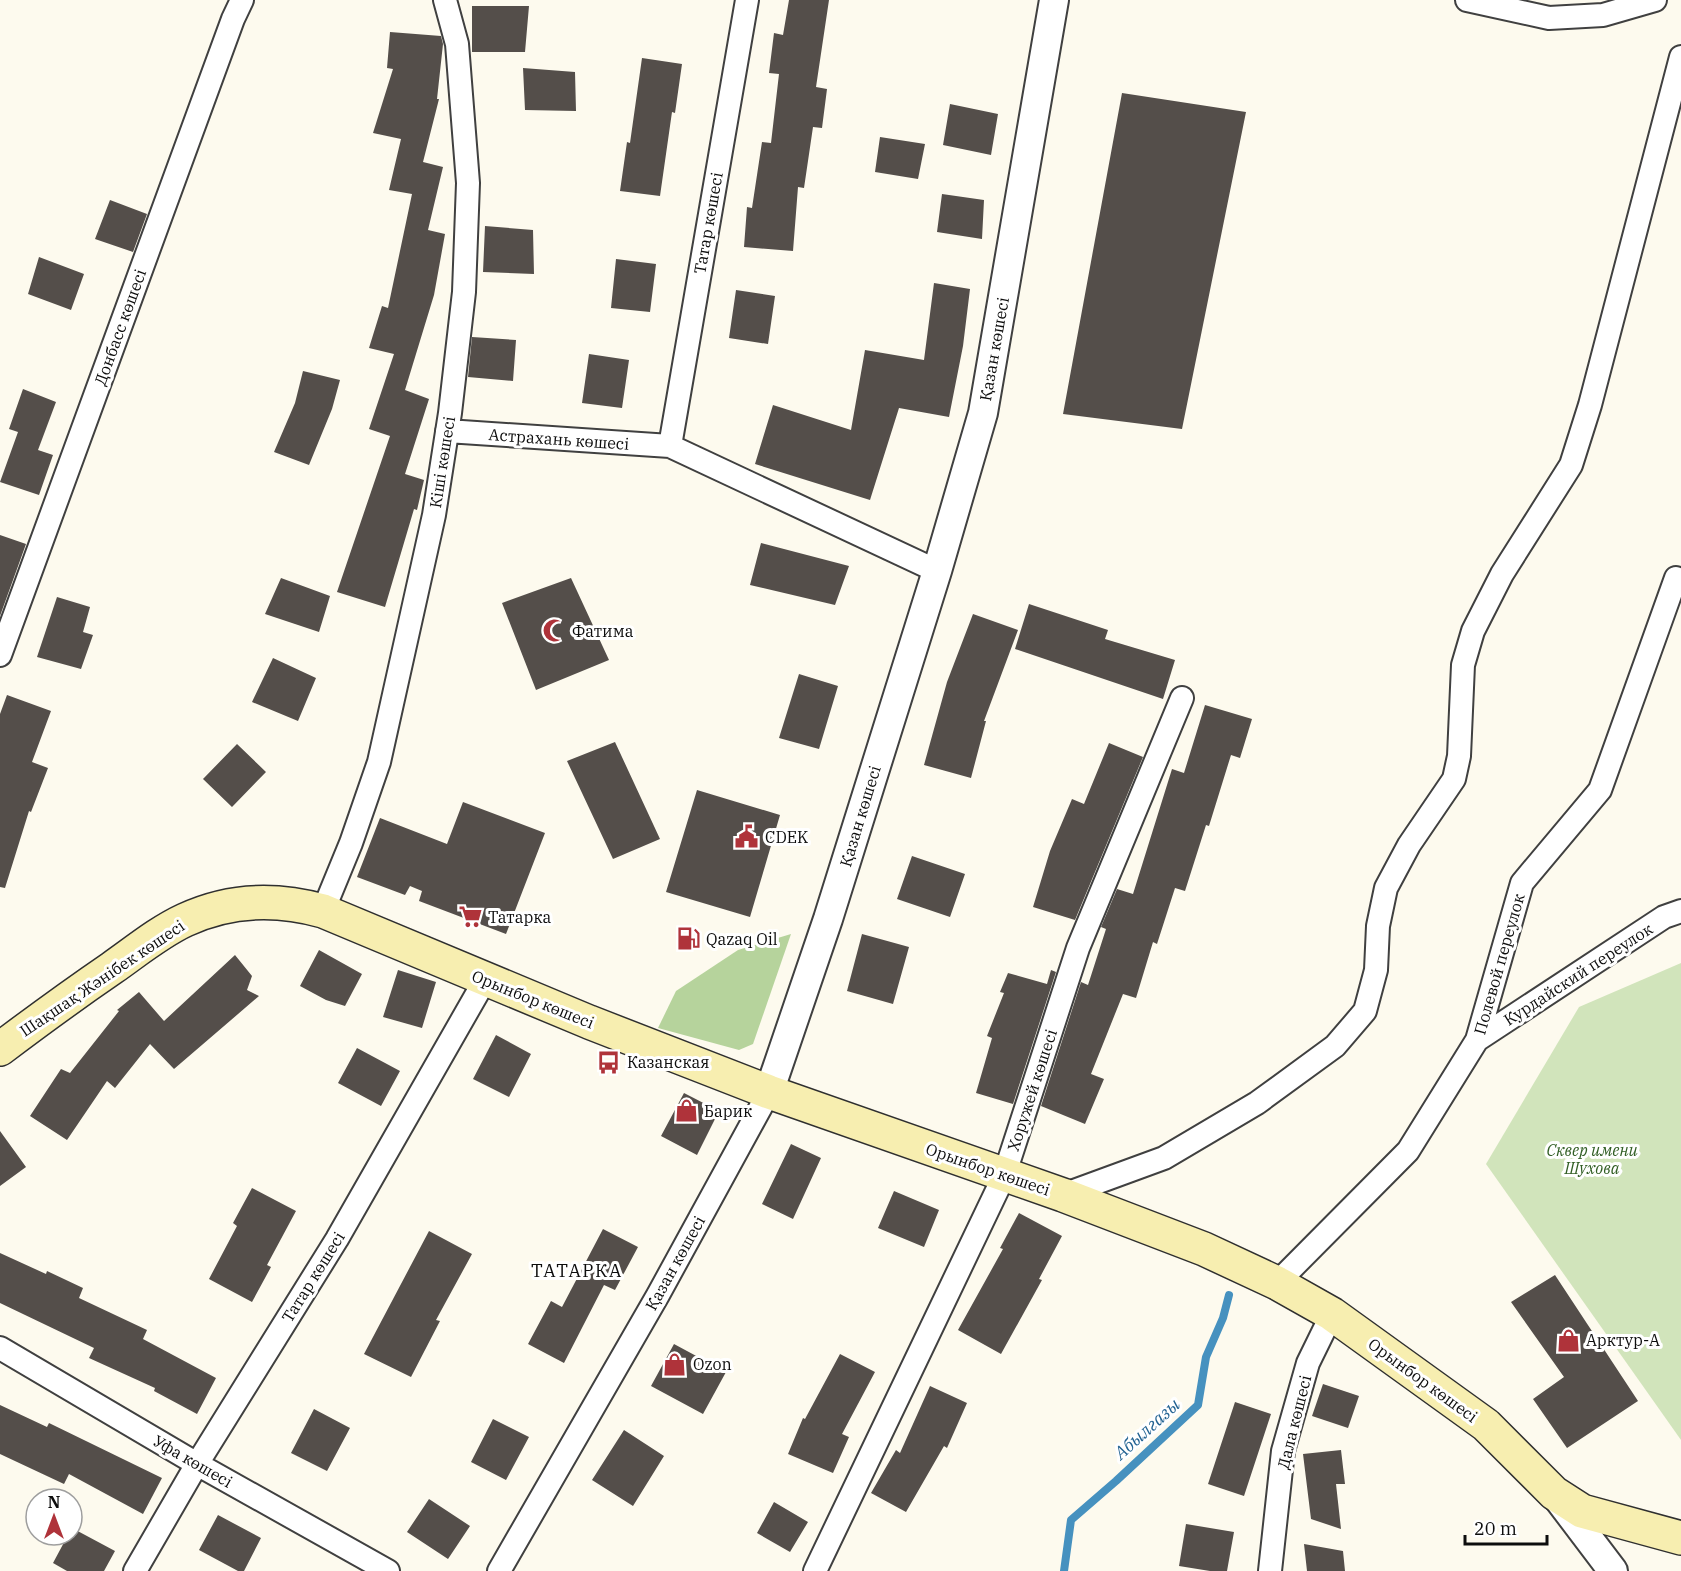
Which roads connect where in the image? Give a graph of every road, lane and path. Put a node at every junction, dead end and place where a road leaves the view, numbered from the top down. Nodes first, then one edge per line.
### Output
1 (242, 0) edge
2 (445, 0) edge
3 (747, 0) edge
4 (1054, 0) edge
5 (1467, 0) edge
6 (1655, 0) edge
7 (1681, 57) edge
8 (447, 431) junction
9 (670, 447) junction
10 (937, 571) junction
11 (1676, 578) dead end
12 (0, 655) edge
13 (1182, 698) dead end
14 (242, 903) joint
15 (323, 911) junction
16 (1681, 911) edge
17 (485, 980) junction
18 (1477, 1040) junction
19 (0, 1049) edge
20 (769, 1092) junction
21 (1004, 1176) junction
22 (1063, 1195) junction
23 (1277, 1282) junction
24 (1332, 1314) junction
25 (0, 1348) edge
26 (197, 1464) junction
27 (1554, 1493) junction
28 (1681, 1538) edge
29 (135, 1571) edge
30 (388, 1571) edge
31 (499, 1571) edge
32 (815, 1571) edge
33 (1270, 1571) edge
34 (1612, 1571) edge

1 - 12 street, Донбасс көшесі
2 - 8 street, Кіші көшесі
3 - 9 street, Татар көшесі
4 - 10 street, Қазан көшесі
5 - 6 street
7 - 22 street
8 - 9 street, Астрахань көшесі
8 - 15 street, Кіші көшесі
9 - 10 street
10 - 20 street, Қазан көшесі
11 - 18 street, Полевой переулок
13 - 21 street, Хоружей көшесі
14 - 15 main road, Орынбор көшесі
14 - 19 main road, Шақшақ Жәнібек көшесі
15 - 17 main road, Орынбор көшесі
16 - 18 street, Курдайский переулок
17 - 20 main road, Орынбор көшесі
17 - 26 street, Татар көшесі
18 - 23 street, Полевой переулок
20 - 21 main road, Орынбор көшесі
20 - 31 street, Қазан көшесі
21 - 22 main road, Орынбор көшесі
21 - 32 street, Хоружей көшесі
22 - 23 main road, Орынбор көшесі
23 - 24 main road, Орынбор көшесі
24 - 27 main road, Орынбор көшесі
24 - 33 street, Дала көшесі
25 - 26 street, Уфа көшесі
26 - 29 street, Татар көшесі
26 - 30 street, Уфа көшесі
27 - 28 main road, Орынбор көшесі
27 - 34 street

